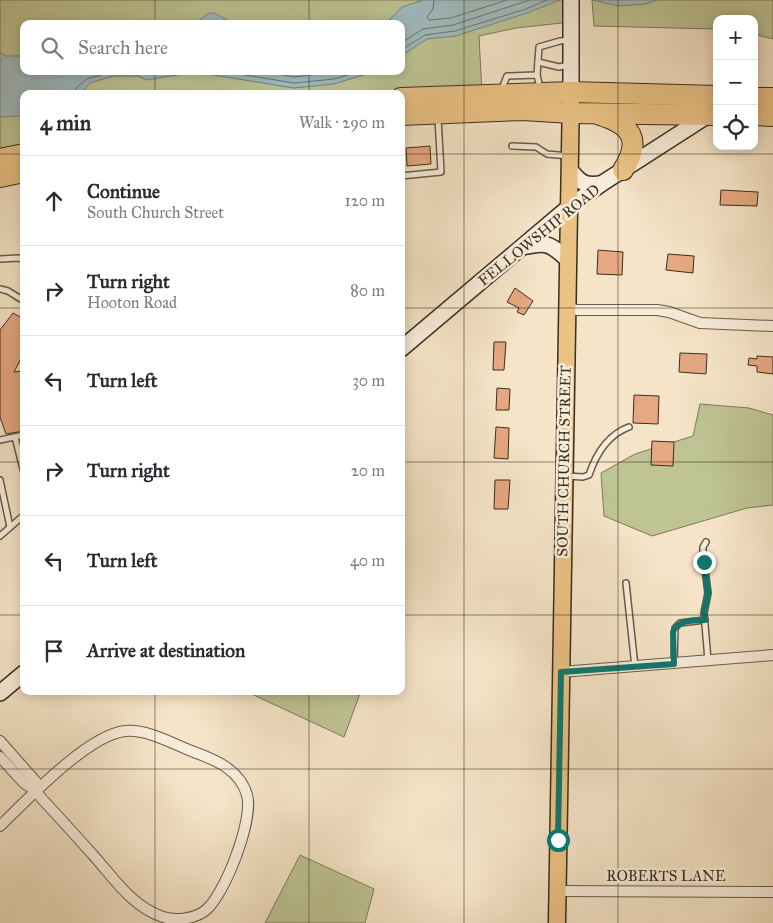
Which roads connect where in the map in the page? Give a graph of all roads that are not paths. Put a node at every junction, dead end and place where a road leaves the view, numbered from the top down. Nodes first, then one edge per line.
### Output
1 (571, 0) edge
2 (570, 40) junction
3 (538, 62) junction
4 (570, 65) junction
5 (539, 84) junction
6 (570, 92) junction
7 (405, 98) edge
8 (758, 98) edge
9 (773, 98) edge
10 (713, 109) edge
11 (713, 109) edge
12 (713, 110) edge
13 (437, 113) junction
14 (571, 113) junction
15 (593, 113) junction
16 (405, 115) edge
17 (758, 115) edge
18 (773, 116) edge
19 (512, 146) dead end
20 (20, 155) edge
21 (0, 159) edge
22 (569, 163) junction
23 (623, 170) junction
24 (20, 173) edge
25 (405, 176) edge
26 (0, 177) edge
27 (601, 184) junction
28 (568, 208) junction
29 (521, 247) junction
30 (0, 259) edge
31 (20, 259) edge
32 (567, 259) junction
33 (0, 288) edge
34 (20, 298) edge
35 (566, 308) junction
36 (773, 326) edge
37 (405, 346) edge
38 (629, 426) dead end
39 (20, 436) edge
40 (15, 437) junction
41 (0, 440) edge
42 (20, 457) edge
43 (563, 476) junction
44 (0, 480) edge
45 (20, 518) edge
46 (10, 527) junction
47 (0, 536) edge
48 (706, 542) dead end
49 (626, 583) dead end
50 (705, 620) junction
51 (773, 655) edge
52 (708, 661) junction
53 (674, 664) junction
54 (635, 667) junction
55 (561, 672) junction
56 (20, 676) edge
57 (0, 693) edge
58 (0, 741) edge
59 (0, 757) edge
60 (36, 790) junction
61 (0, 826) edge
62 (558, 891) junction
63 (773, 892) edge
64 (557, 923) edge

1 - 2 main road, SOUTH CHURCH STREET
2 - 3 lane
2 - 4 main road, SOUTH CHURCH STREET
3 - 4 lane
3 - 5 lane
4 - 6 main road, SOUTH CHURCH STREET
5 - 6 highway
5 - 7 highway
6 - 10 highway
6 - 14 main road, SOUTH CHURCH STREET
8 - 9 highway
11 - 15 highway
12 - 23 main road, FELLOWSHIP ROAD
13 - 14 highway
13 - 16 highway
13 - 25 lane
14 - 15 highway
14 - 22 main road, SOUTH CHURCH STREET
15 - 23 highway
17 - 18 highway
19 - 22 lane
20 - 21 highway
22 - 27 main road
22 - 28 main road, SOUTH CHURCH STREET
23 - 27 main road, FELLOWSHIP ROAD
24 - 26 highway
27 - 28 main road, FELLOWSHIP ROAD
28 - 29 main road, FELLOWSHIP ROAD
28 - 32 main road, SOUTH CHURCH STREET
29 - 32 main road
29 - 37 main road, FELLOWSHIP ROAD
30 - 31 lane
32 - 35 main road, SOUTH CHURCH STREET
33 - 34 lane
35 - 36 street
35 - 43 main road, SOUTH CHURCH STREET
38 - 43 lane
39 - 40 lane
40 - 41 lane
40 - 42 lane
43 - 55 main road, SOUTH CHURCH STREET
44 - 46 lane
45 - 46 lane
46 - 47 lane
48 - 50 lane
49 - 54 lane
50 - 52 lane
50 - 53 lane
51 - 52 street
52 - 53 street
53 - 54 street
54 - 55 street
55 - 62 main road, SOUTH CHURCH STREET
56 - 57 main road
58 - 60 street
59 - 60 street
60 - 60 street
60 - 61 street
62 - 63 street, ROBERTS LANE
62 - 64 main road, SOUTH CHURCH STREET

